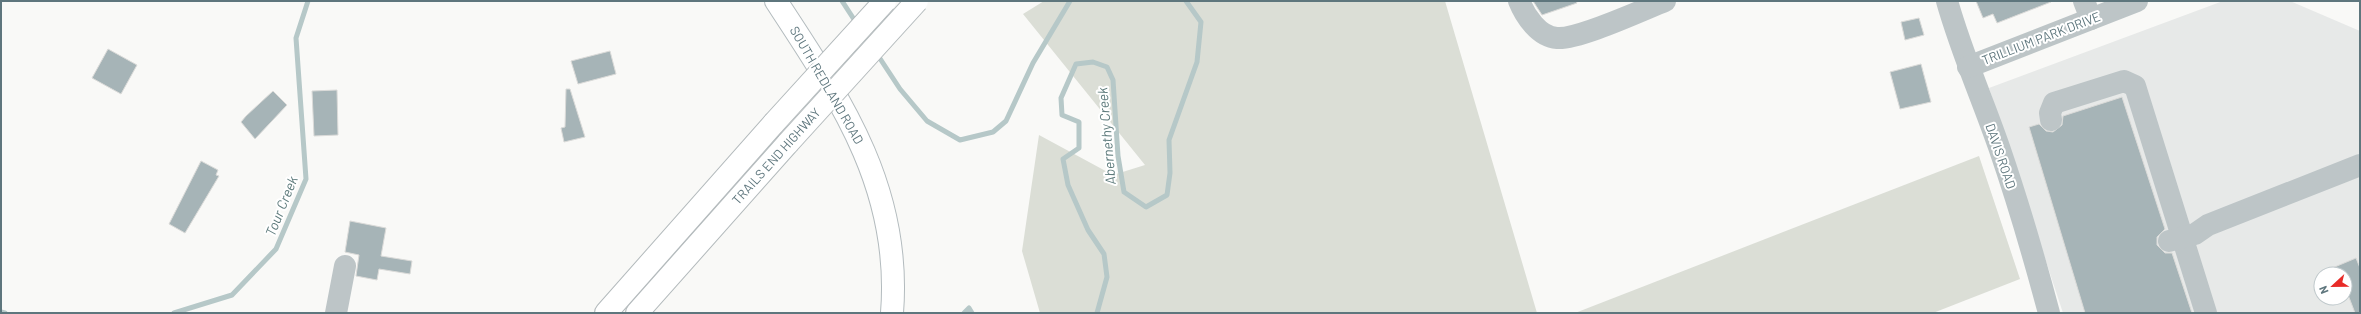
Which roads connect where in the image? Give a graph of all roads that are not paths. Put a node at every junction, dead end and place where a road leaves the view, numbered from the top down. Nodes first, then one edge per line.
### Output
1 (776, 1) edge
2 (885, 1) edge
3 (917, 1) edge
4 (1519, 1) edge
5 (1665, 1) edge
6 (1947, 1) edge
7 (2137, 1) edge
8 (2087, 10) edge
9 (1968, 67) junction
10 (2051, 120) dead end
11 (2360, 165) edge
12 (2176, 239) junction
13 (345, 266) dead end
14 (336, 313) edge
15 (606, 313) edge
16 (637, 313) edge
17 (892, 313) edge
18 (2049, 313) edge
19 (2206, 313) edge

1 - 17 main road, SOUTH REDLAND ROAD
2 - 15 main road, TRAILS END HIGHWAY, bridge
3 - 16 main road, TRAILS END HIGHWAY, bridge
4 - 5 street
6 - 9 street, DAVIS ROAD
7 - 8 street, TRILLIUM PARK DRIVE
8 - 9 street, TRILLIUM PARK DRIVE
9 - 18 street, DAVIS ROAD
10 - 12 street
11 - 12 street
12 - 19 street
13 - 14 street

